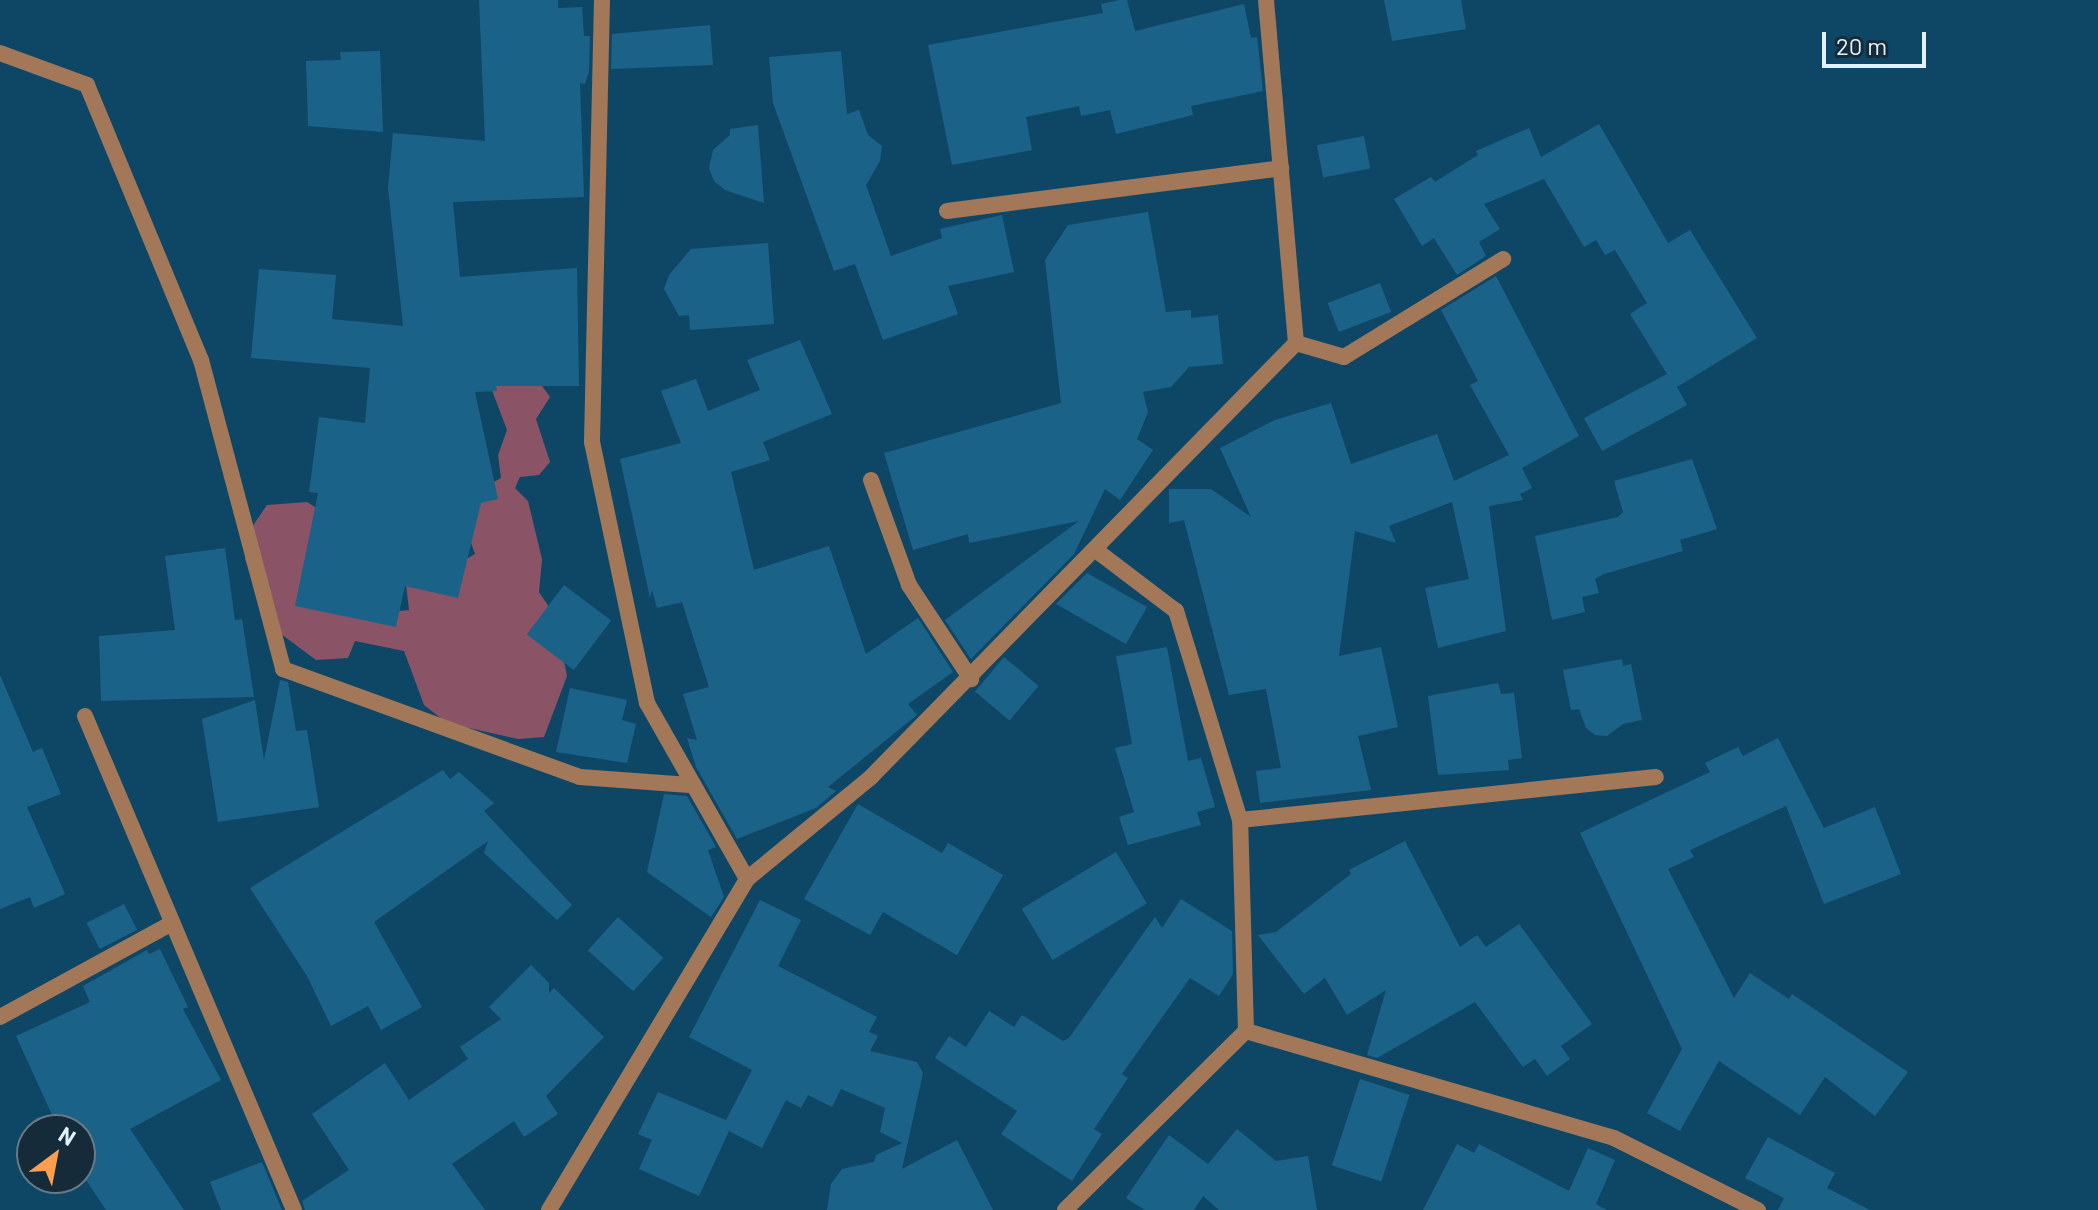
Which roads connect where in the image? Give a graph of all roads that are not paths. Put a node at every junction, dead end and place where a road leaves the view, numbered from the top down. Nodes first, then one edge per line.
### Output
1 (602, 0) edge
2 (1266, 0) edge
3 (0, 53) edge
4 (1281, 168) junction
5 (947, 211) dead end
6 (1503, 259) dead end
7 (1296, 343) junction
8 (871, 480) dead end
9 (1097, 551) junction
10 (971, 679) junction
11 (85, 716) dead end
12 (1656, 777) dead end
13 (690, 785) junction
14 (1240, 820) junction
15 (747, 879) junction
16 (169, 925) junction
17 (0, 1017) edge
18 (1246, 1031) junction
19 (294, 1210) edge
20 (549, 1210) edge
21 (1065, 1210) edge
22 (1758, 1210) edge

1 - 13 street
2 - 4 street
3 - 13 street
4 - 5 street
4 - 7 street
6 - 7 street
7 - 9 street
8 - 10 street
9 - 10 street
9 - 14 street
10 - 15 street
11 - 16 street
12 - 14 street
13 - 15 street
14 - 18 street
15 - 20 street
16 - 17 street
16 - 19 street
18 - 21 street
18 - 22 street

